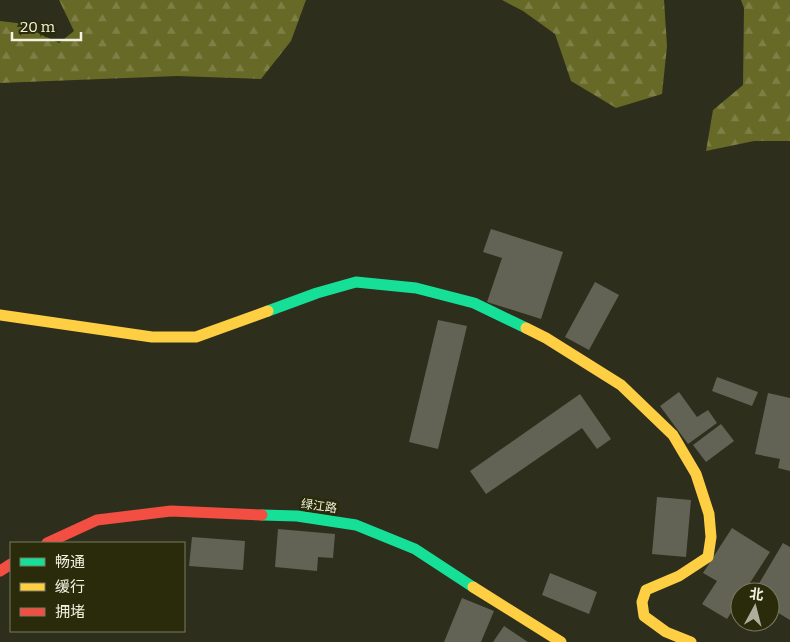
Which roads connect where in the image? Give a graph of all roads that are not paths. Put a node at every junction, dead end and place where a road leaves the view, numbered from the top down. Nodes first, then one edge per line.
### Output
1 (0, 315) edge
2 (49, 542) edge
3 (561, 642) edge
4 (691, 642) edge

1 - 4 street
2 - 3 street, 绿江路

